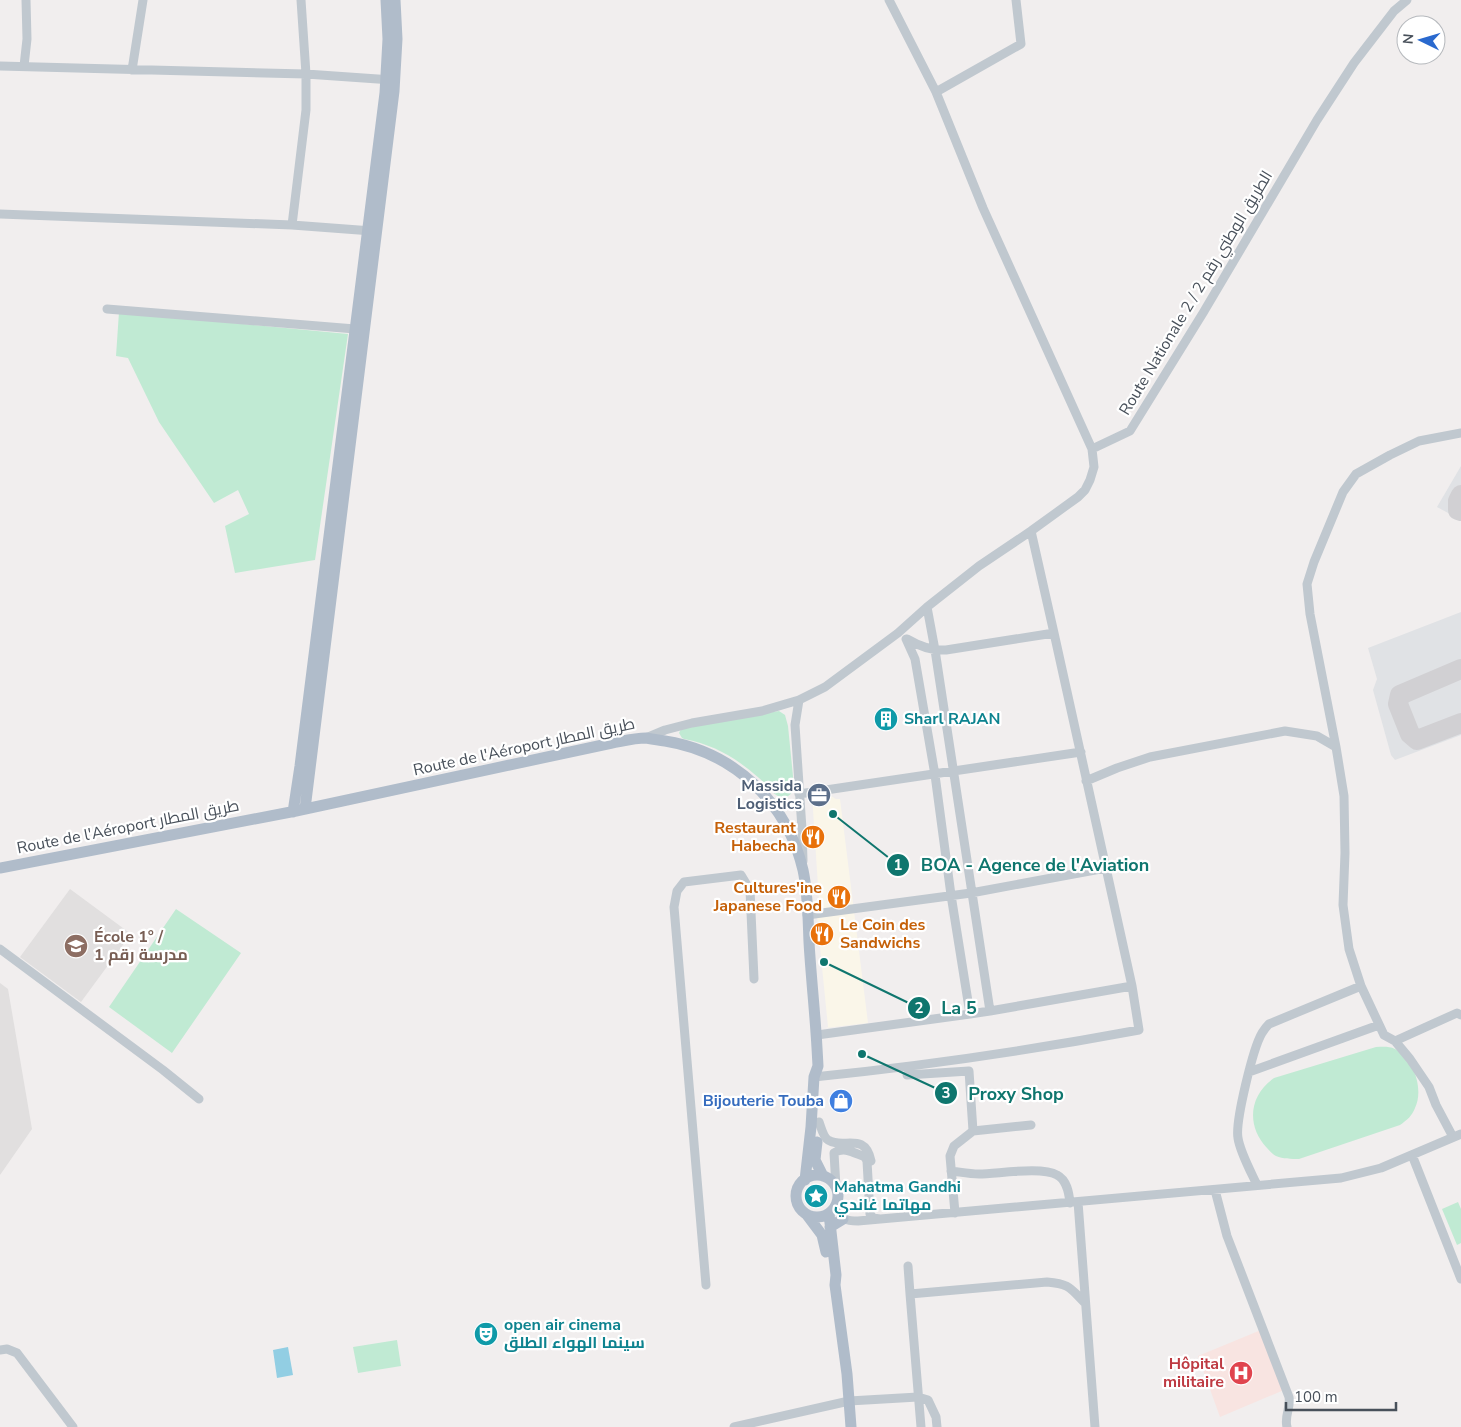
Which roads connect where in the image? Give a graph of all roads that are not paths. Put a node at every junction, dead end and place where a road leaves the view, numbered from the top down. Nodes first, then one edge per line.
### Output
1 (26, 0) edge
2 (143, 0) edge
3 (301, 0) edge
4 (386, 0) edge
5 (395, 0) edge
6 (889, 0) edge
7 (1016, 0) edge
8 (1395, 0) edge
9 (1407, 0) edge
10 (1394, 11) junction
11 (0, 66) edge
12 (24, 66) junction
13 (132, 70) junction
14 (306, 74) junction
15 (391, 80) junction
16 (936, 92) junction
17 (0, 214) edge
18 (292, 225) junction
19 (372, 231) junction
20 (107, 309) dead end
21 (355, 329) junction
22 (1461, 433) edge
23 (1092, 449) junction
24 (1031, 531) junction
25 (332, 553) junction
26 (927, 607) junction
27 (898, 633) junction
28 (1054, 633) junction
29 (906, 639) junction
30 (935, 650) junction
31 (799, 700) junction
32 (645, 738) junction
33 (1336, 747) junction
34 (1081, 752) junction
35 (953, 771) junction
36 (935, 775) junction
37 (1086, 781) junction
38 (799, 794) junction
39 (305, 809) junction
40 (293, 812) junction
41 (0, 868) edge
42 (1106, 868) junction
43 (803, 871) junction
44 (971, 893) junction
45 (951, 895) junction
46 (807, 916) junction
47 (0, 949) edge
48 (754, 979) dead end
49 (1132, 986) junction
50 (1361, 986) junction
51 (990, 1011) junction
52 (970, 1014) junction
53 (1461, 1015) edge
54 (1379, 1025) junction
55 (816, 1035) junction
56 (1395, 1041) junction
57 (1249, 1072) junction
58 (818, 1073) junction
59 (907, 1076) dead end
60 (199, 1099) dead end
61 (819, 1122) junction
62 (1031, 1125) dead end
63 (973, 1131) junction
64 (1457, 1136) edge
65 (1412, 1155) junction
66 (951, 1170) junction
67 (822, 1176) junction
68 (805, 1180) junction
69 (1256, 1185) junction
70 (836, 1187) junction
71 (1214, 1190) junction
72 (1074, 1202) junction
73 (836, 1204) junction
74 (807, 1214) junction
75 (829, 1214) junction
76 (955, 1214) junction
77 (843, 1219) junction
78 (880, 1219) junction
79 (830, 1227) junction
80 (908, 1266) dead end
81 (1461, 1278) edge
82 (706, 1285) dead end
83 (836, 1285) junction
84 (910, 1294) junction
85 (1085, 1303) junction
86 (0, 1350) edge
87 (918, 1396) junction
88 (849, 1401) junction
89 (72, 1427) edge
90 (734, 1427) edge
91 (851, 1427) edge
92 (921, 1427) edge
93 (937, 1427) edge
94 (1094, 1427) edge
95 (1287, 1427) edge

1 - 12 street
2 - 13 street
3 - 14 street
4 - 15 main road
5 - 15 main road
6 - 16 street
7 - 16 street
8 - 10 street
9 - 10 street, Route Nationale 2 / الطريق الوطني رقم 2
10 - 23 street, Route Nationale 2 / الطريق الوطني رقم 2
11 - 12 street
12 - 13 street
13 - 14 street
14 - 15 street
14 - 18 street
15 - 19 main road
16 - 23 street
17 - 18 street
18 - 19 street
19 - 21 main road
19 - 25 main road
20 - 21 street
21 - 25 main road
22 - 33 street
23 - 24 street
24 - 26 street
24 - 28 street
25 - 39 main road
25 - 40 main road
26 - 27 street
26 - 30 street
27 - 29 street
27 - 31 street
28 - 30 street
28 - 34 street
29 - 30 street
29 - 36 street
30 - 35 street
31 - 32 street
31 - 38 street
32 - 39 main road, Route de l'Aéroport طريق المطار
32 - 43 main road, Route de l'Aéroport طريق المطار
33 - 37 street
33 - 50 street
34 - 35 street
34 - 37 street
35 - 36 street
35 - 44 street
36 - 38 street
36 - 45 street
37 - 42 street
38 - 43 street
39 - 40 main road, Route de l'Aéroport طريق المطار
40 - 41 main road, Route de l'Aéroport طريق المطار
42 - 44 street
42 - 49 street
43 - 46 main road, Route de l'Aéroport طريق المطار
44 - 45 street
44 - 51 street
45 - 46 street
45 - 52 street
46 - 55 main road, Route de l'Aéroport طريق المطار
47 - 60 street
48 - 82 street
49 - 51 street
49 - 58 street
50 - 54 street
50 - 57 street
51 - 52 street
52 - 55 street
53 - 56 street
54 - 56 street
54 - 57 street
55 - 58 main road, Route de l'Aéroport طريق المطار
56 - 64 street
57 - 69 street
58 - 61 main road, Route de l'Aéroport طريق المطار
58 - 68 main road, Route de l'Aéroport طريق المطار
59 - 63 street
61 - 67 main road, Route de l'Aéroport طريق المطار
61 - 78 street
62 - 63 street
63 - 66 street
64 - 65 street
65 - 69 street
65 - 81 street
66 - 72 street
66 - 76 street
67 - 68 main road
67 - 70 main road
68 - 74 main road
69 - 71 street
70 - 73 main road
70 - 78 street
71 - 72 street
71 - 95 street
72 - 76 street
72 - 85 street
73 - 75 main road
73 - 77 street
74 - 75 main road
74 - 83 main road
75 - 79 main road
76 - 78 street
77 - 78 street
77 - 79 main road
79 - 83 main road
80 - 84 street
83 - 88 main road
84 - 85 street
84 - 87 street
85 - 94 street
86 - 89 street
87 - 88 street
87 - 92 street
87 - 93 street
88 - 90 street
88 - 91 main road

